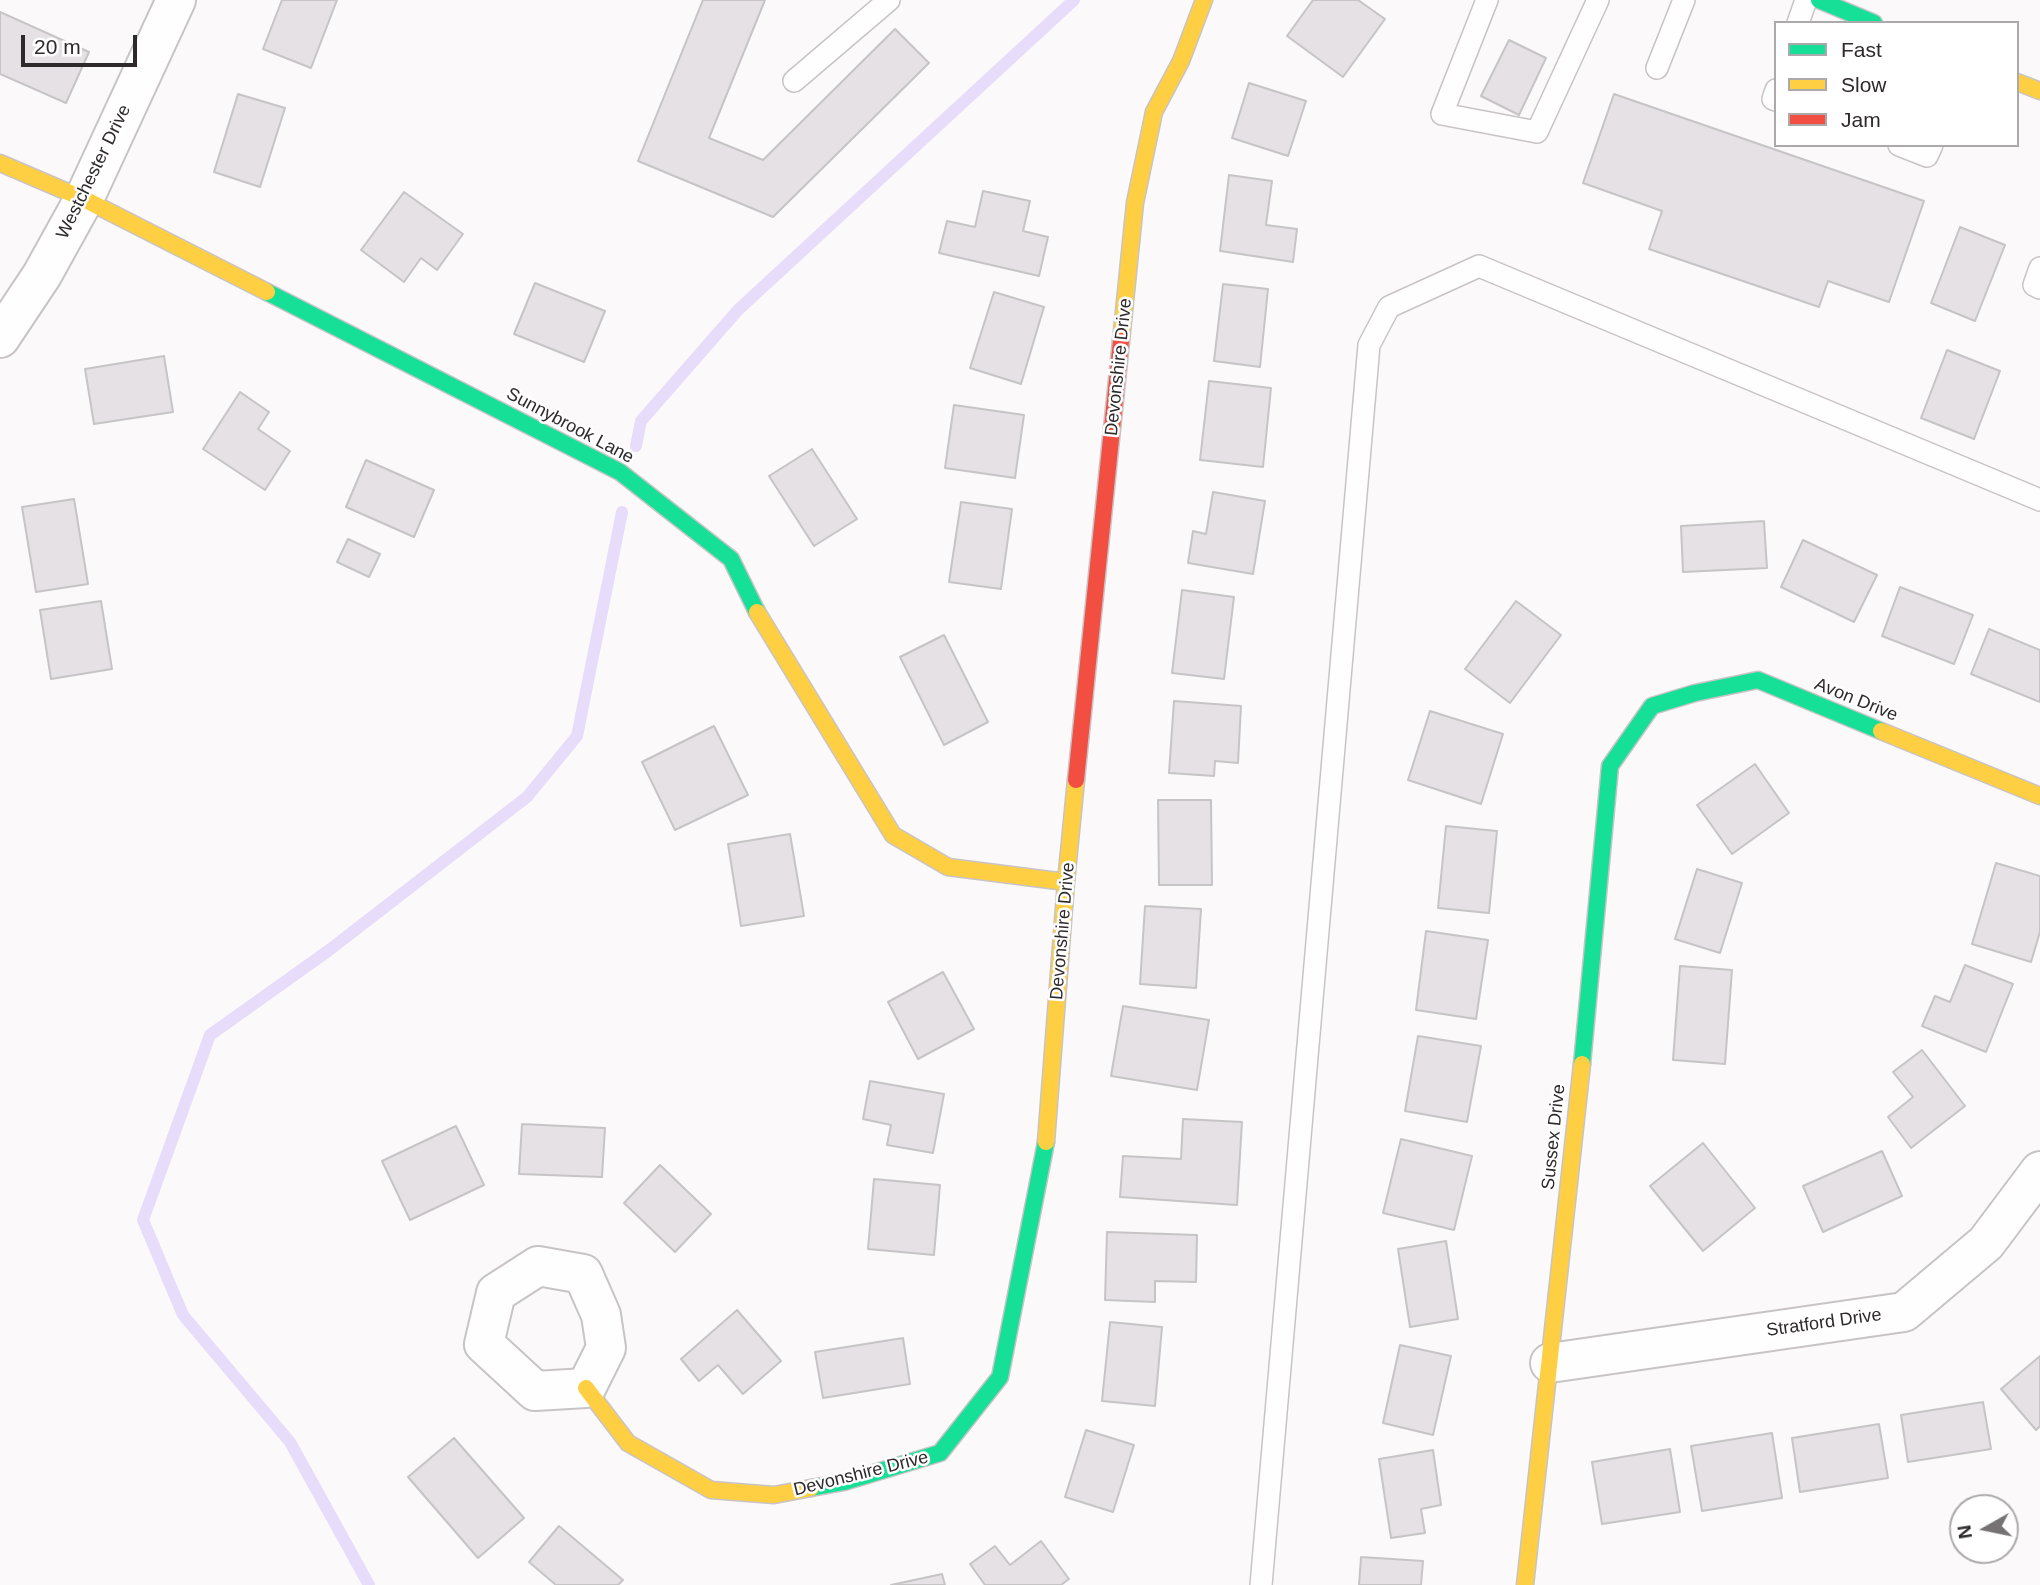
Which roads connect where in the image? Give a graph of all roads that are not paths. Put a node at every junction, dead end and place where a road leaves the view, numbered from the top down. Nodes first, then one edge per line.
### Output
1 (176, 0) edge
2 (888, 0) edge
3 (1204, 0) edge
4 (1487, 0) edge
5 (1598, 0) edge
6 (1684, 0) edge
7 (1806, 0) edge
8 (1819, 0) edge
9 (1799, 21) edge
10 (1869, 21) edge
11 (1657, 68) dead end
12 (794, 81) dead end
13 (2019, 83) edge
14 (2040, 91) edge
15 (1904, 147) edge
16 (1931, 147) edge
17 (0, 163) edge
18 (84, 200) junction
19 (2040, 268) edge
20 (2040, 288) edge
21 (0, 338) edge
22 (2040, 500) edge
23 (1652, 706) joint
24 (2040, 796) edge
25 (1066, 882) junction
26 (2040, 1171) edge
27 (1550, 1363) junction
28 (586, 1388) dead end
29 (1261, 1585) edge
30 (1525, 1585) edge

1 - 18 street, Westchester Drive
2 - 12 lane
3 - 25 street, Devonshire Drive
4 - 5 lane
6 - 11 lane
7 - 9 lane
8 - 10 street
13 - 14 street
15 - 16 lane
17 - 18 street, Sunnybrook Lane
18 - 21 street, Westchester Drive
18 - 25 street, Sunnybrook Lane
19 - 20 lane
22 - 29 lane
23 - 24 street, Avon Drive
23 - 27 street, Sussex Drive
25 - 28 street, Devonshire Drive
26 - 27 street, Stratford Drive
27 - 30 street, Sussex Drive

